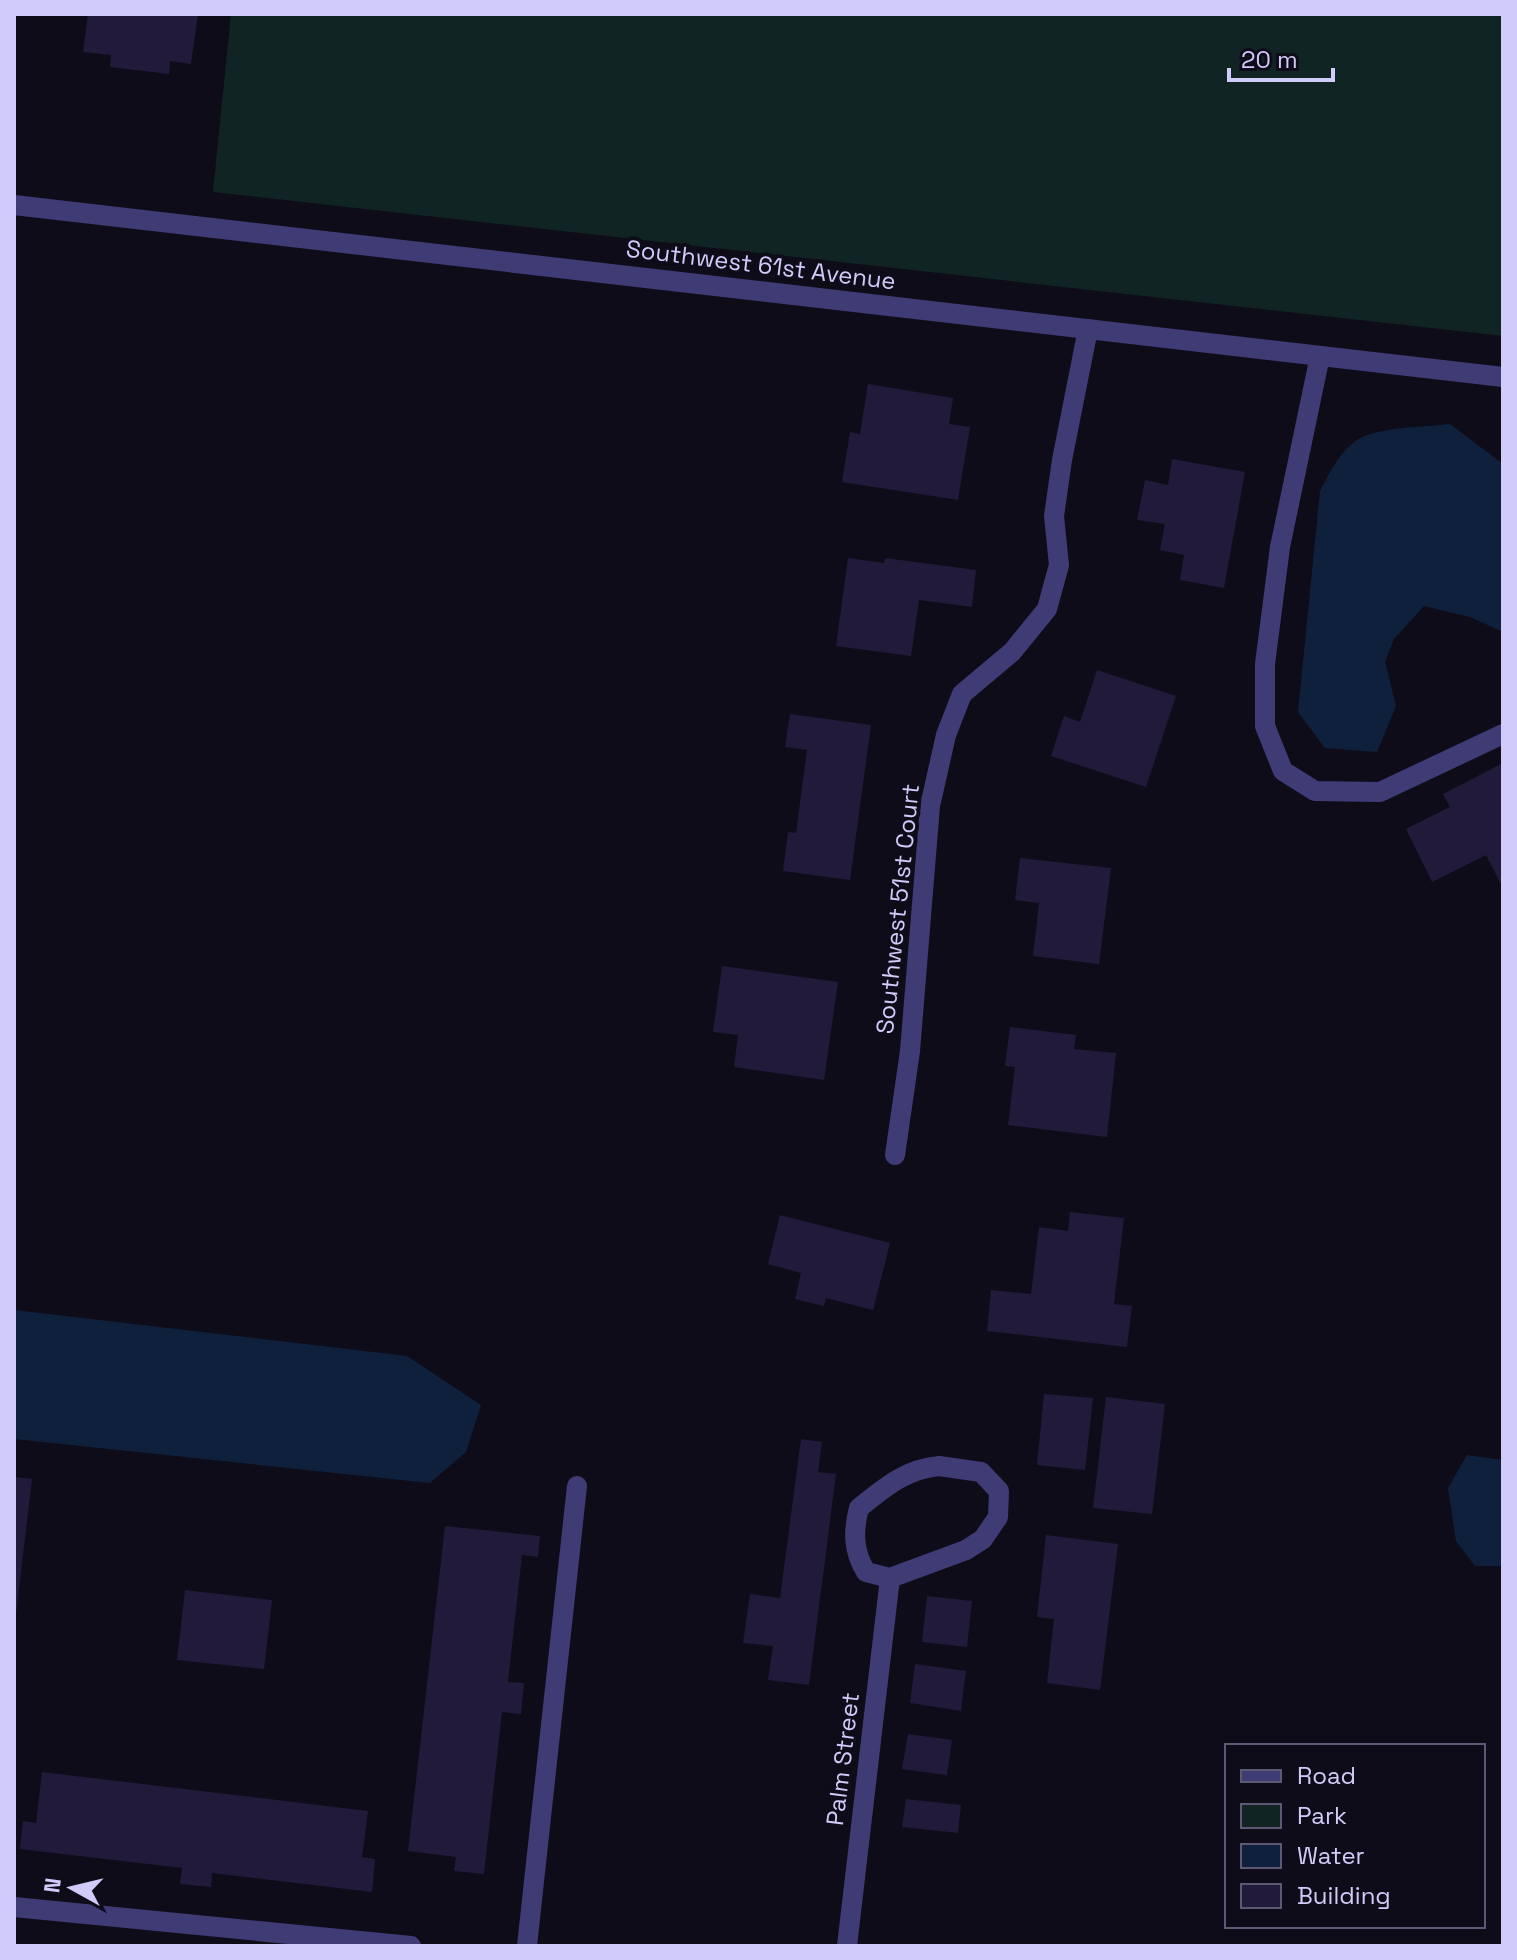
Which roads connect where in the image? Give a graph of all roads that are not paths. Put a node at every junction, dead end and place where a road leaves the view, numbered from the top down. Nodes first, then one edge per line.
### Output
1 (14, 205) edge
2 (1088, 329) junction
3 (1320, 356) junction
4 (1503, 377) edge
5 (1503, 734) edge
6 (895, 1155) dead end
7 (577, 1486) dead end
8 (890, 1578) junction
9 (14, 1907) edge
10 (411, 1946) edge
11 (527, 1946) edge
12 (847, 1946) edge

1 - 2 street, Southwest 61st Avenue
2 - 3 street, Southwest 61st Avenue
2 - 6 street, Southwest 51st Court
3 - 4 street, Southwest 61st Avenue
3 - 5 street
7 - 11 street
8 - 8 street
8 - 12 street, Palm Street
9 - 10 street

